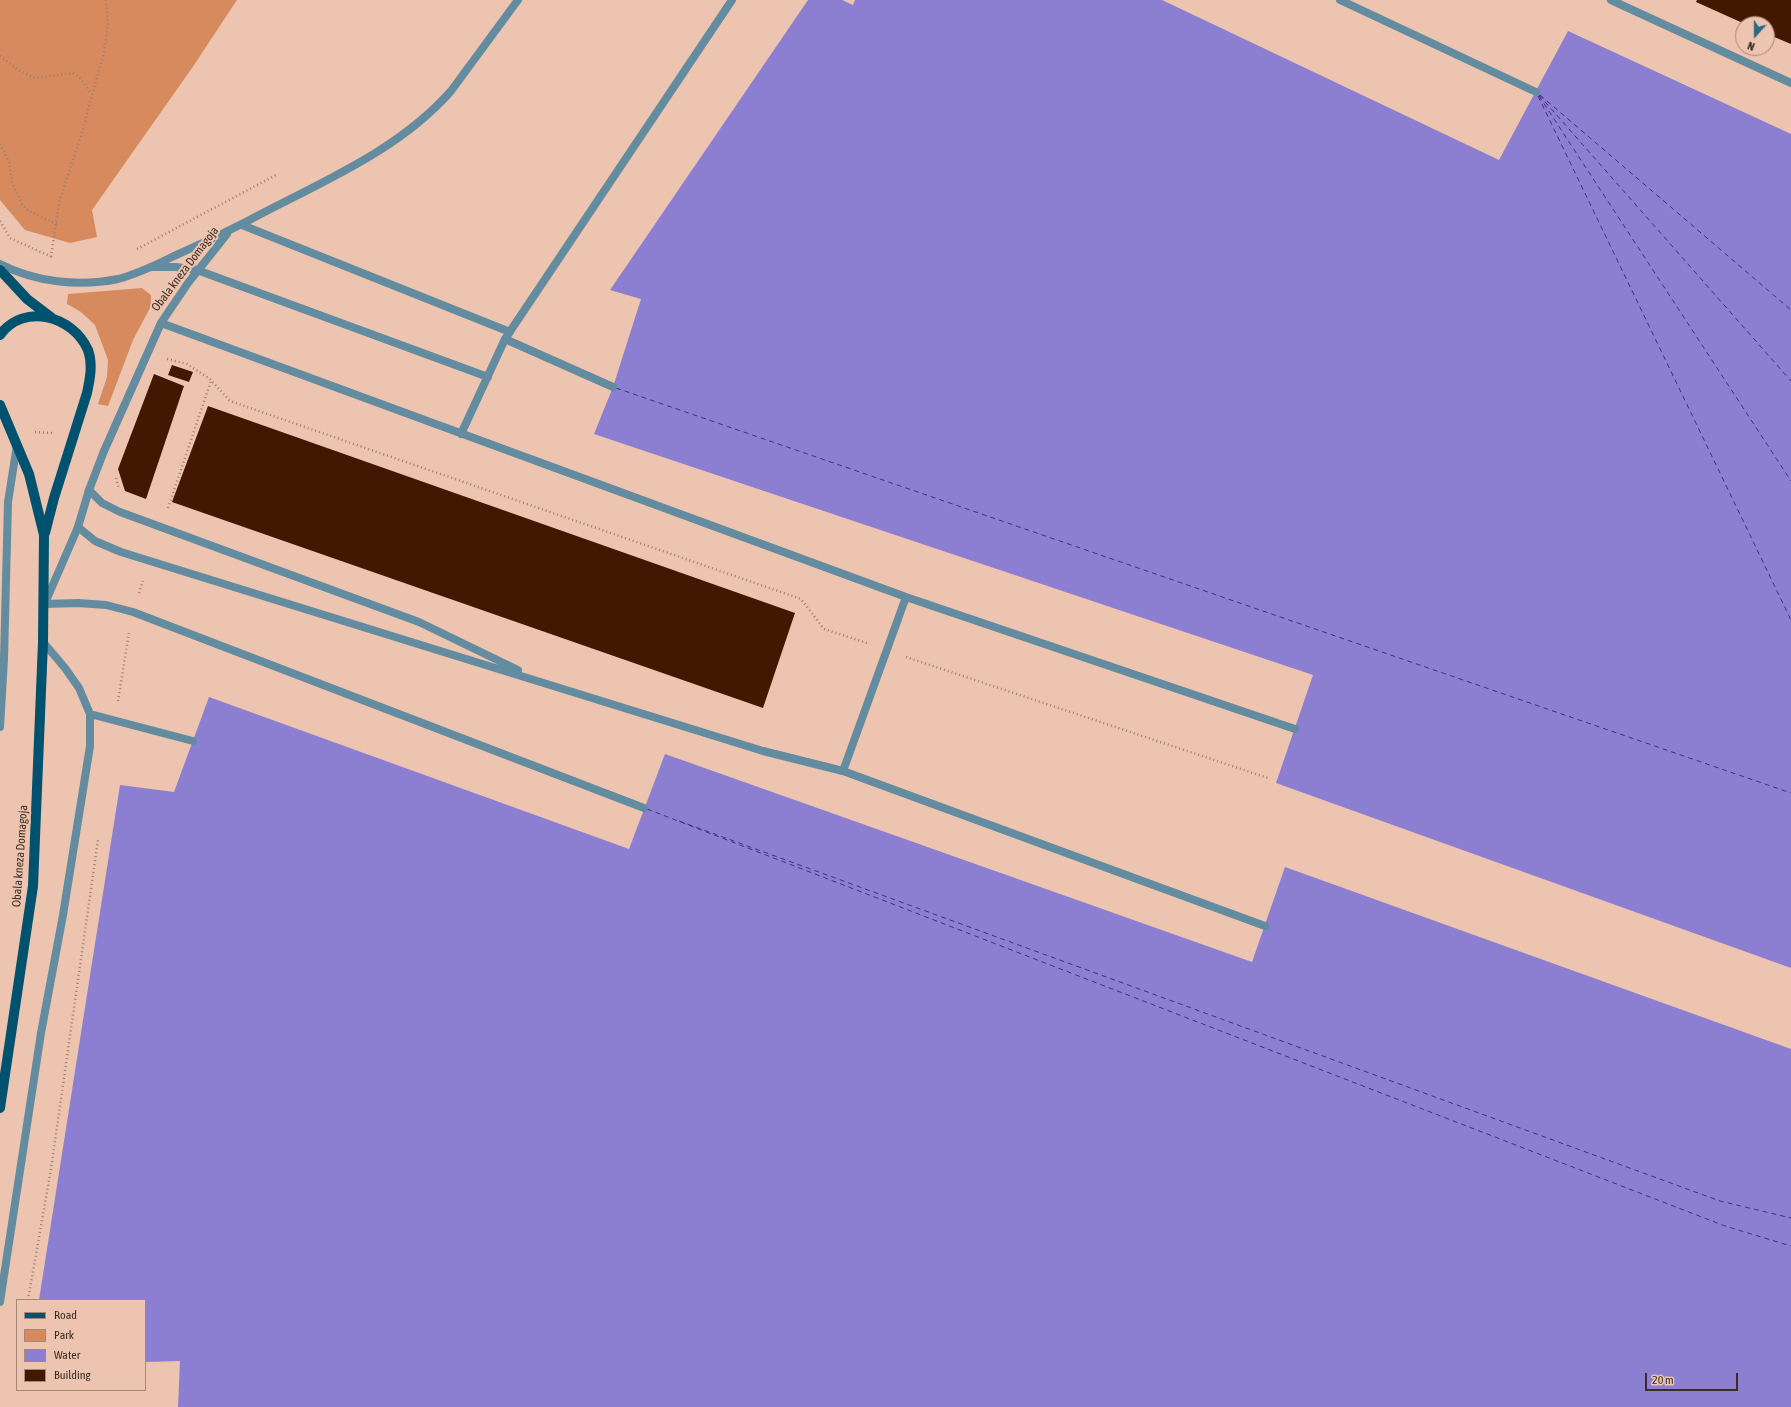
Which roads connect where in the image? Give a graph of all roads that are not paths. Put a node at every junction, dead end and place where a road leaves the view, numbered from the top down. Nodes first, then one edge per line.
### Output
1 (518, 0) edge
2 (732, 0) edge
3 (1340, 0) edge
4 (1611, 0) edge
5 (1791, 84) edge
6 (1536, 92) dead end
7 (242, 225) junction
8 (229, 232) junction
9 (0, 264) edge
10 (152, 267) junction
11 (0, 270) edge
12 (198, 270) junction
13 (52, 318) junction
14 (161, 323) junction
15 (0, 335) edge
16 (507, 335) junction
17 (488, 377) junction
18 (613, 387) dead end
19 (0, 405) edge
20 (461, 434) junction
21 (17, 445) junction
22 (88, 490) junction
23 (78, 527) junction
24 (44, 535) junction
25 (906, 597) junction
26 (44, 604) junction
27 (43, 642) junction
28 (542, 682) junction
29 (90, 714) junction
30 (0, 726) edge
31 (1295, 729) dead end
32 (193, 741) dead end
33 (843, 771) junction
34 (644, 808) dead end
35 (1265, 926) dead end
36 (0, 1108) edge
37 (0, 1302) edge

1 - 7 street, Obala kneza Domagoja
2 - 16 street
3 - 6 street
4 - 5 street
7 - 8 street, Obala kneza Domagoja
7 - 16 street
8 - 10 street
8 - 12 street, Obala kneza Domagoja
9 - 10 street
10 - 12 street
11 - 13 main road
12 - 14 street, Obala kneza Domagoja
12 - 17 street
13 - 15 main road, Obala kneza Domagoja
13 - 24 main road, Obala kneza Domagoja
14 - 20 street
14 - 22 street, Obala kneza Domagoja
16 - 17 street
16 - 18 street
17 - 20 street
19 - 21 main road, Obala kneza Domagoja
20 - 25 street
21 - 24 main road, Obala kneza Domagoja
21 - 30 street
22 - 23 street, Obala kneza Domagoja
22 - 28 street
23 - 26 street, Obala kneza Domagoja
23 - 28 street
24 - 26 main road, Obala kneza Domagoja
25 - 31 street
25 - 33 street
26 - 27 main road, Obala kneza Domagoja
26 - 34 street
27 - 29 street
27 - 36 main road, Obala kneza Domagoja
28 - 33 street
29 - 32 street
29 - 37 street
33 - 35 street

